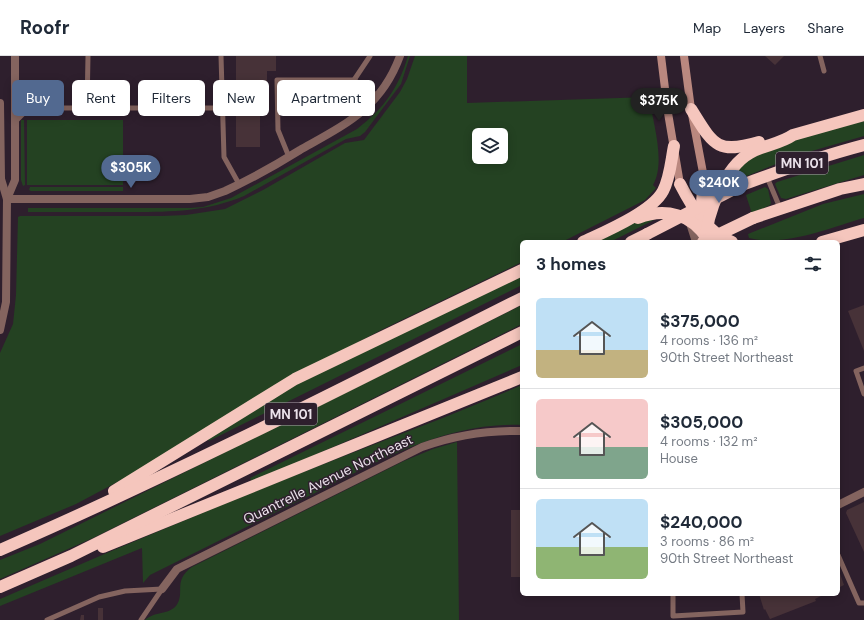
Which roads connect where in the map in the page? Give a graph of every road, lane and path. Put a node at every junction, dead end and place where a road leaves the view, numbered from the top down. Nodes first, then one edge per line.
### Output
1 (15, 56) edge
2 (88, 56) edge
3 (221, 56) edge
4 (370, 56) edge
5 (400, 56) edge
6 (661, 56) edge
7 (684, 56) edge
8 (820, 56) edge
9 (824, 71) dead end
10 (15, 80) edge
11 (88, 80) edge
12 (221, 80) edge
13 (354, 80) edge
14 (375, 94) edge
15 (378, 96) junction
16 (0, 103) edge
17 (130, 108) edge
18 (213, 108) edge
19 (691, 109) junction
20 (864, 115) edge
21 (15, 116) edge
22 (21, 116) edge
23 (222, 116) edge
24 (278, 116) edge
25 (15, 122) junction
26 (793, 135) junction
27 (864, 145) edge
28 (674, 146) junction
29 (289, 157) junction
30 (767, 176) junction
31 (704, 178) joint
32 (239, 184) junction
33 (680, 184) joint
34 (864, 184) edge
35 (7, 199) junction
36 (780, 209) junction
37 (620, 225) junction
38 (864, 230) edge
39 (705, 233) edge
40 (587, 240) edge
41 (635, 240) edge
42 (726, 240) edge
43 (829, 240) edge
44 (520, 271) edge
45 (520, 299) edge
46 (0, 330) edge
47 (520, 333) edge
48 (864, 368) edge
49 (520, 378) edge
50 (864, 394) edge
51 (520, 431) edge
52 (864, 492) edge
53 (840, 504) edge
54 (57, 525) junction
55 (0, 550) edge
56 (71, 556) junction
57 (840, 560) edge
58 (0, 587) edge
59 (162, 589) junction
60 (673, 596) edge
61 (742, 596) edge
62 (864, 603) edge
63 (47, 620) edge
64 (141, 620) edge

1 - 10 street
2 - 11 lane
3 - 12 lane
4 - 13 lane
5 - 15 street
6 - 28 main road
7 - 19 main road
8 - 9 lane
14 - 15 lane
15 - 29 street
16 - 35 street
17 - 18 lane
19 - 26 highway
19 - 31 main road
20 - 26 highway
21 - 25 street
22 - 25 lane
23 - 32 lane
24 - 29 lane
25 - 35 street
26 - 39 highway
27 - 30 highway, MN 101
28 - 33 main road
28 - 37 highway
29 - 32 street
30 - 36 lane
30 - 41 highway, MN 101, bridge
31 - 39 highway
32 - 35 street
33 - 39 highway
34 - 36 highway, MN 101
35 - 46 street
36 - 39 highway, MN 101, bridge
37 - 39 highway
37 - 40 highway
38 - 43 highway
39 - 42 highway
44 - 54 highway
45 - 54 highway, MN 101
47 - 56 highway, MN 101
48 - 50 lane
49 - 56 highway
51 - 59 street, Quantrelle Avenue Northeast
52 - 53 street
54 - 55 highway, MN 101
56 - 58 highway, MN 101
57 - 62 lane
59 - 63 lane
59 - 64 lane
60 - 61 lane

